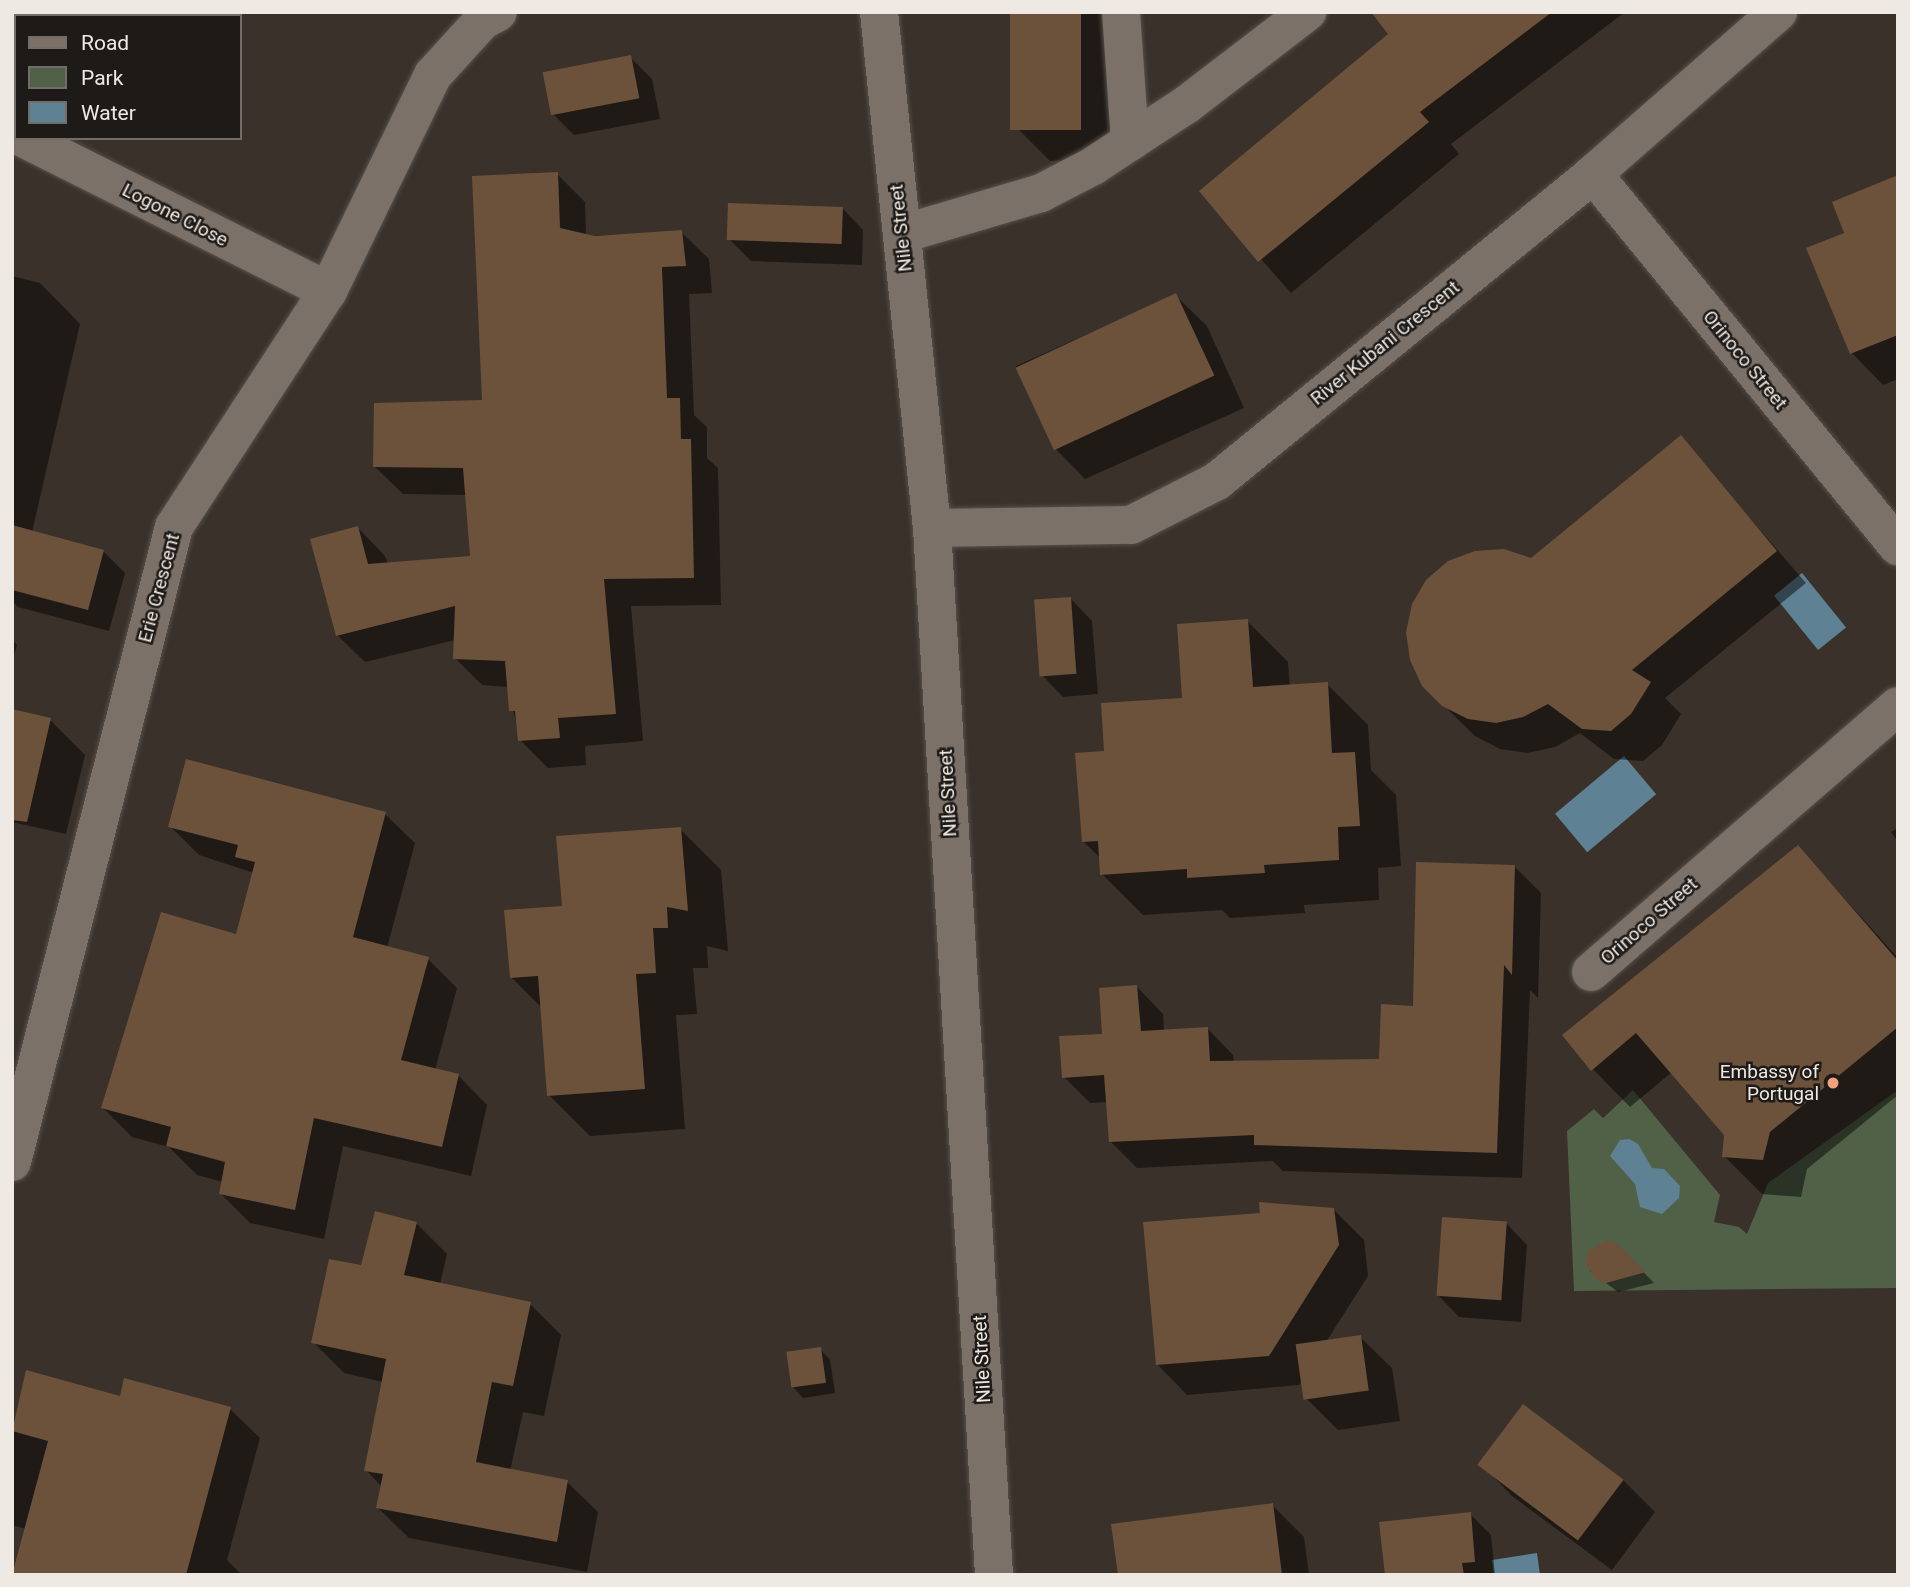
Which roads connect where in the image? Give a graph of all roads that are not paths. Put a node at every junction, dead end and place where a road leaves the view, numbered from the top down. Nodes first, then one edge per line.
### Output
1 (498, 12) edge
2 (879, 12) edge
3 (1121, 12) edge
4 (1307, 12) edge
5 (1778, 12) edge
6 (27, 140) edge
7 (1130, 142) junction
8 (1592, 174) junction
9 (902, 234) junction
10 (328, 291) junction
11 (932, 528) junction
12 (1898, 546) edge
13 (1898, 706) edge
14 (1591, 972) dead end
15 (12, 1162) edge
16 (994, 1575) edge

1 - 10 street, Erie Crescent
2 - 9 street, Nile Street
3 - 7 street
4 - 7 street
5 - 8 street, River Kubani Crescent
6 - 10 street, Logone Close
7 - 9 street
8 - 11 street, River Kubani Crescent
8 - 12 street, Orinoco Street
9 - 11 street, Nile Street
10 - 15 street, Erie Crescent
11 - 16 street, Nile Street
13 - 14 street, Orinoco Street

